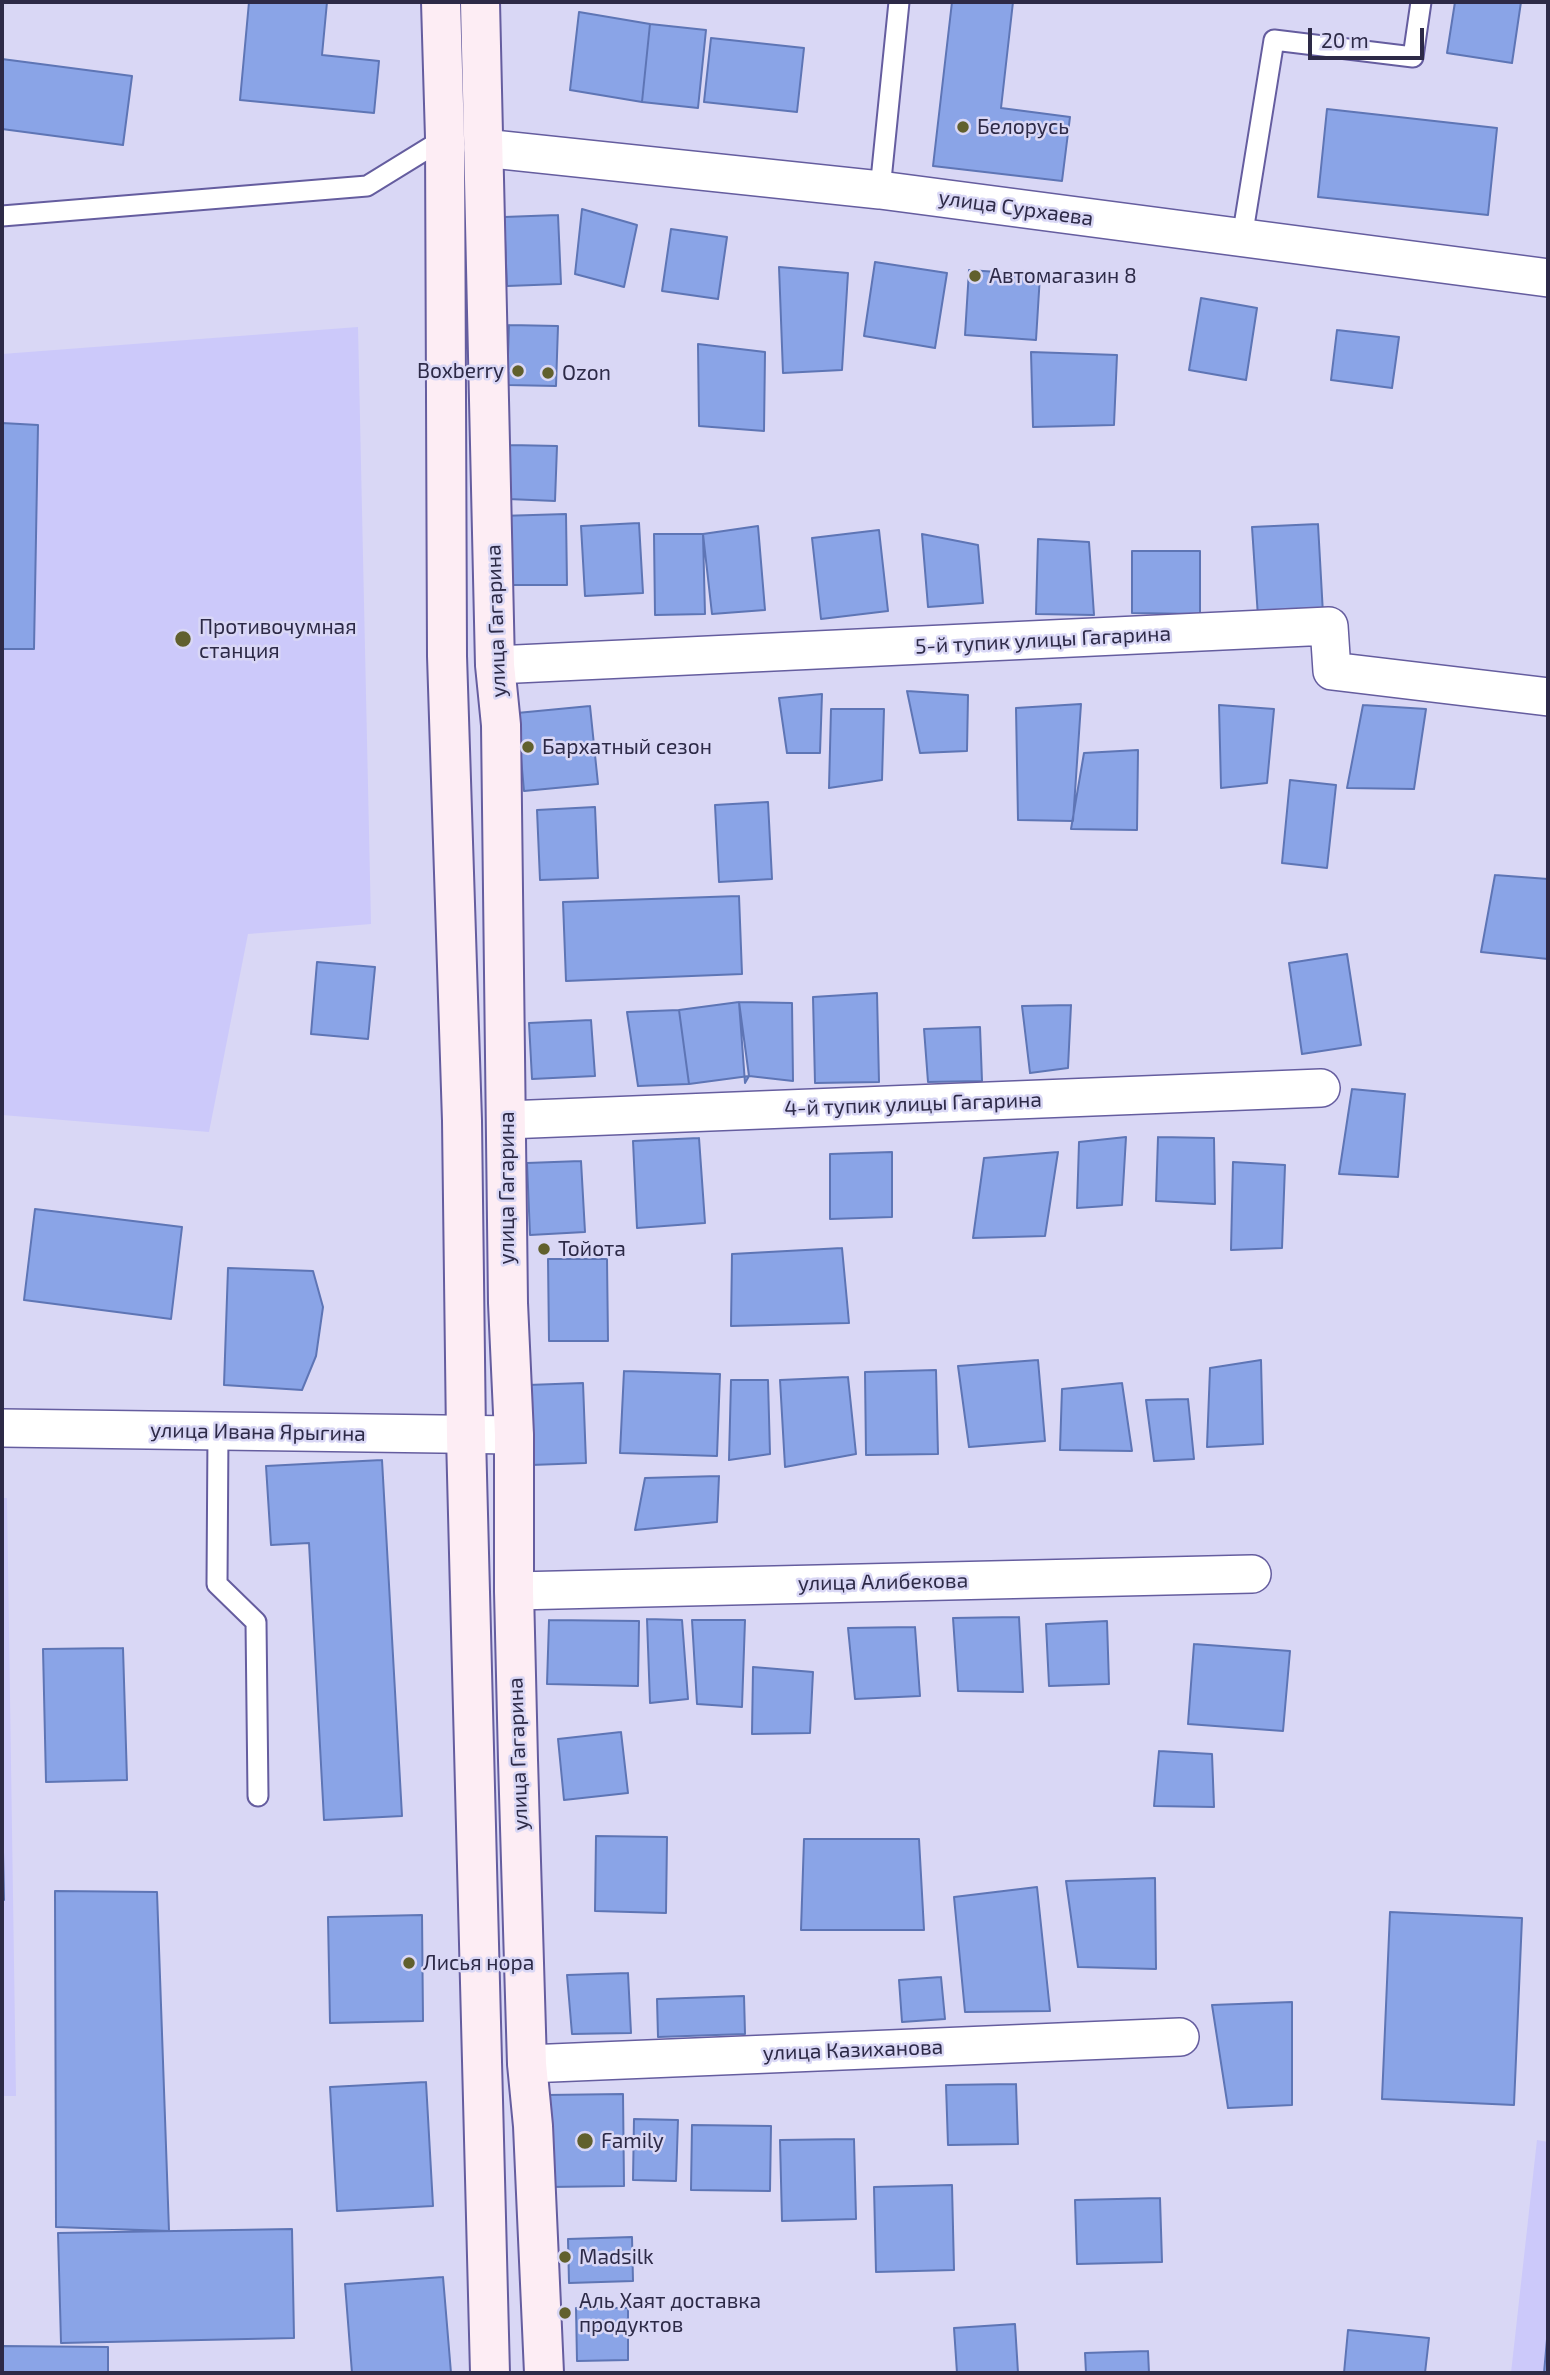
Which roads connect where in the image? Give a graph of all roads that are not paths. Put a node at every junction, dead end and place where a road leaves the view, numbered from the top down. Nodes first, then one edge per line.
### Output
1 (441, 2) edge
2 (480, 2) edge
3 (899, 2) edge
4 (1421, 2) edge
5 (445, 138) junction
6 (483, 148) junction
7 (880, 190) junction
8 (2, 216) edge
9 (1242, 238) junction
10 (1548, 277) edge
11 (495, 666) junction
12 (1548, 697) edge
13 (1321, 1088) dead end
14 (506, 1120) junction
15 (2, 1428) edge
16 (218, 1431) junction
17 (466, 1436) junction
18 (514, 1436) junction
19 (1252, 1574) dead end
20 (514, 1591) junction
21 (258, 1796) dead end
22 (1180, 2037) dead end
23 (527, 2064) junction
24 (490, 2373) edge
25 (544, 2373) edge

1 - 5 main road, улица Гагарина
2 - 6 main road, улица Гагарина
3 - 7 lane
4 - 9 lane
5 - 6 lane
5 - 8 lane
5 - 17 main road, улица Гагарина
6 - 7 street, улица Сурхаева
6 - 11 main road, улица Гагарина
7 - 9 street, улица Сурхаева
9 - 10 street, улица Сурхаева
11 - 12 street, 5-й тупик улицы Гагарина
11 - 14 main road, улица Гагарина
13 - 14 street, 4-й тупик улицы Гагарина
14 - 18 main road, улица Гагарина
15 - 16 street, улица Ивана Ярыгина
16 - 17 street, улица Ивана Ярыгина
16 - 21 lane
17 - 18 street, улица Ивана Ярыгина
17 - 24 main road, улица Гагарина
18 - 20 main road, улица Гагарина
19 - 20 street, улица Алибекова
20 - 23 main road, улица Гагарина
22 - 23 street, улица Казиханова
23 - 25 main road, улица Гагарина

